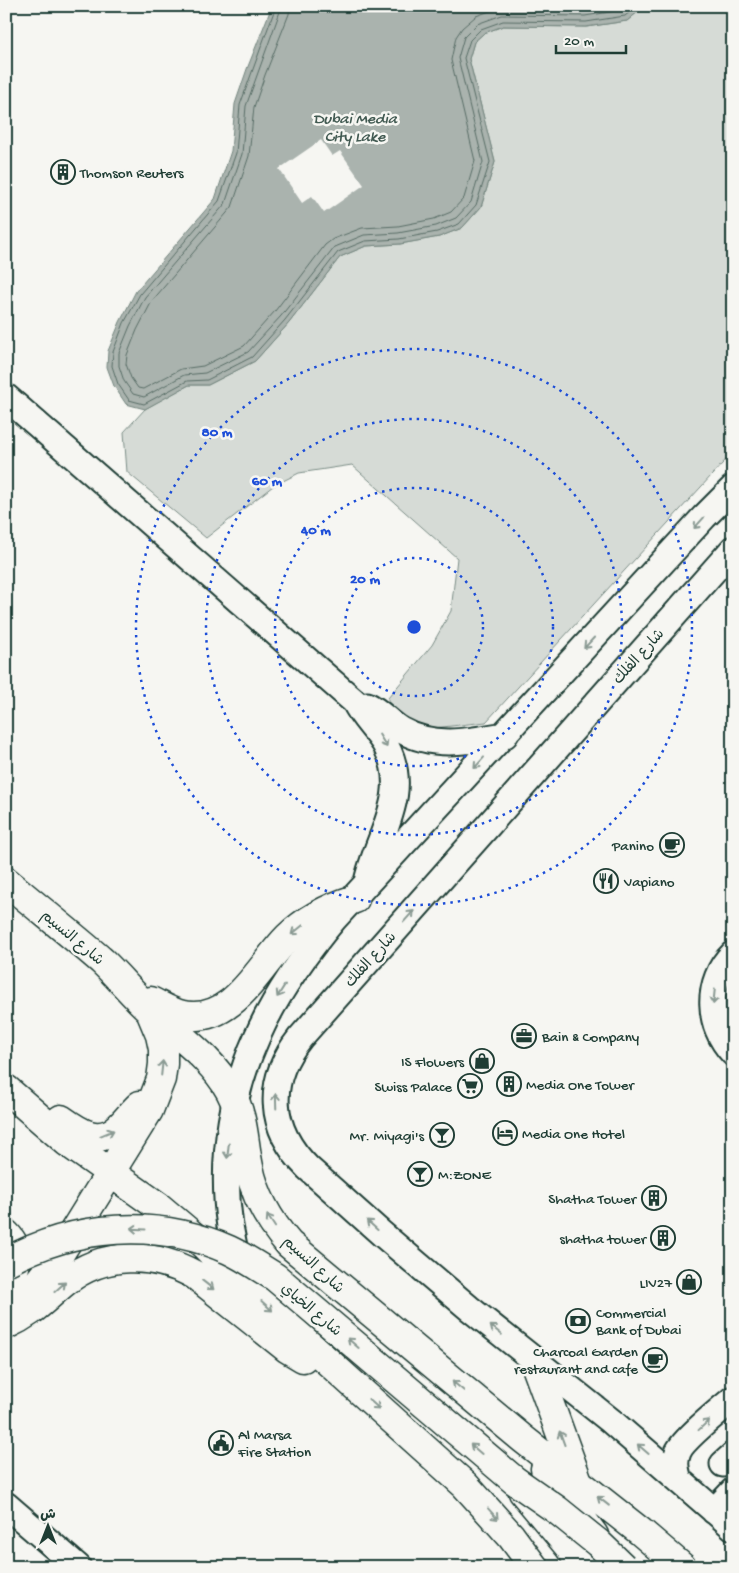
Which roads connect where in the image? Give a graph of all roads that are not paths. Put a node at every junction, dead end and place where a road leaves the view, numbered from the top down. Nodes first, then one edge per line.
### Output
1 (6, 397) edge
2 (733, 488) edge
3 (733, 549) edge
4 (355, 702) junction
5 (505, 735) junction
6 (6, 881) edge
7 (360, 893) junction
8 (733, 954) edge
9 (141, 1000) junction
10 (733, 1053) edge
11 (6, 1080) edge
12 (6, 1089) edge
13 (156, 1093) junction
14 (236, 1103) junction
15 (110, 1174) junction
16 (6, 1234) edge
17 (6, 1262) edge
18 (6, 1282) edge
19 (246, 1287) junction
20 (6, 1324) edge
21 (534, 1361) junction
22 (338, 1371) junction
23 (733, 1399) edge
24 (523, 1439) junction
25 (514, 1480) junction
26 (678, 1480) junction
27 (579, 1484) junction
28 (733, 1491) edge
29 (6, 1505) edge
30 (714, 1510) junction
31 (733, 1527) edge
32 (78, 1567) edge
33 (534, 1567) edge
34 (583, 1567) edge
35 (616, 1567) edge
36 (623, 1567) edge
37 (682, 1567) edge

1 - 4 street
2 -> 5 street
21 -> 3 street, شارع الفلك
4 - 5 street
4 -> 7 street
5 -> 7 street
6 - 9 main road, شارع النسيم
7 -> 9 main road
7 -> 14 street
8 -> 10 street
13 -> 9 main road
9 - 14 main road, شارع النسيم
11 -> 13 main road
12 - 15 main road
13 - 15 main road
14 -> 19 street
24 -> 14 main road, شارع النسيم
15 - 19 main road
15 - 20 main road
16 - 18 main road
25 -> 17 main road, شارع الخياي, bridge
19 -> 22 main road
20 -> 22 main road
26 -> 21 street, شارع الفلك
27 -> 21 main road
22 -> 33 main road
26 -> 23 street
24 - 27 main road, شارع النسيم
24 - 35 main road
25 - 34 main road, bridge
25 - 36 main road, bridge
26 - 30 street, شارع الفلك
37 -> 27 main road, شارع النسيم
28 - 30 street
29 - 32 street
30 - 31 street, شارع الفلك

